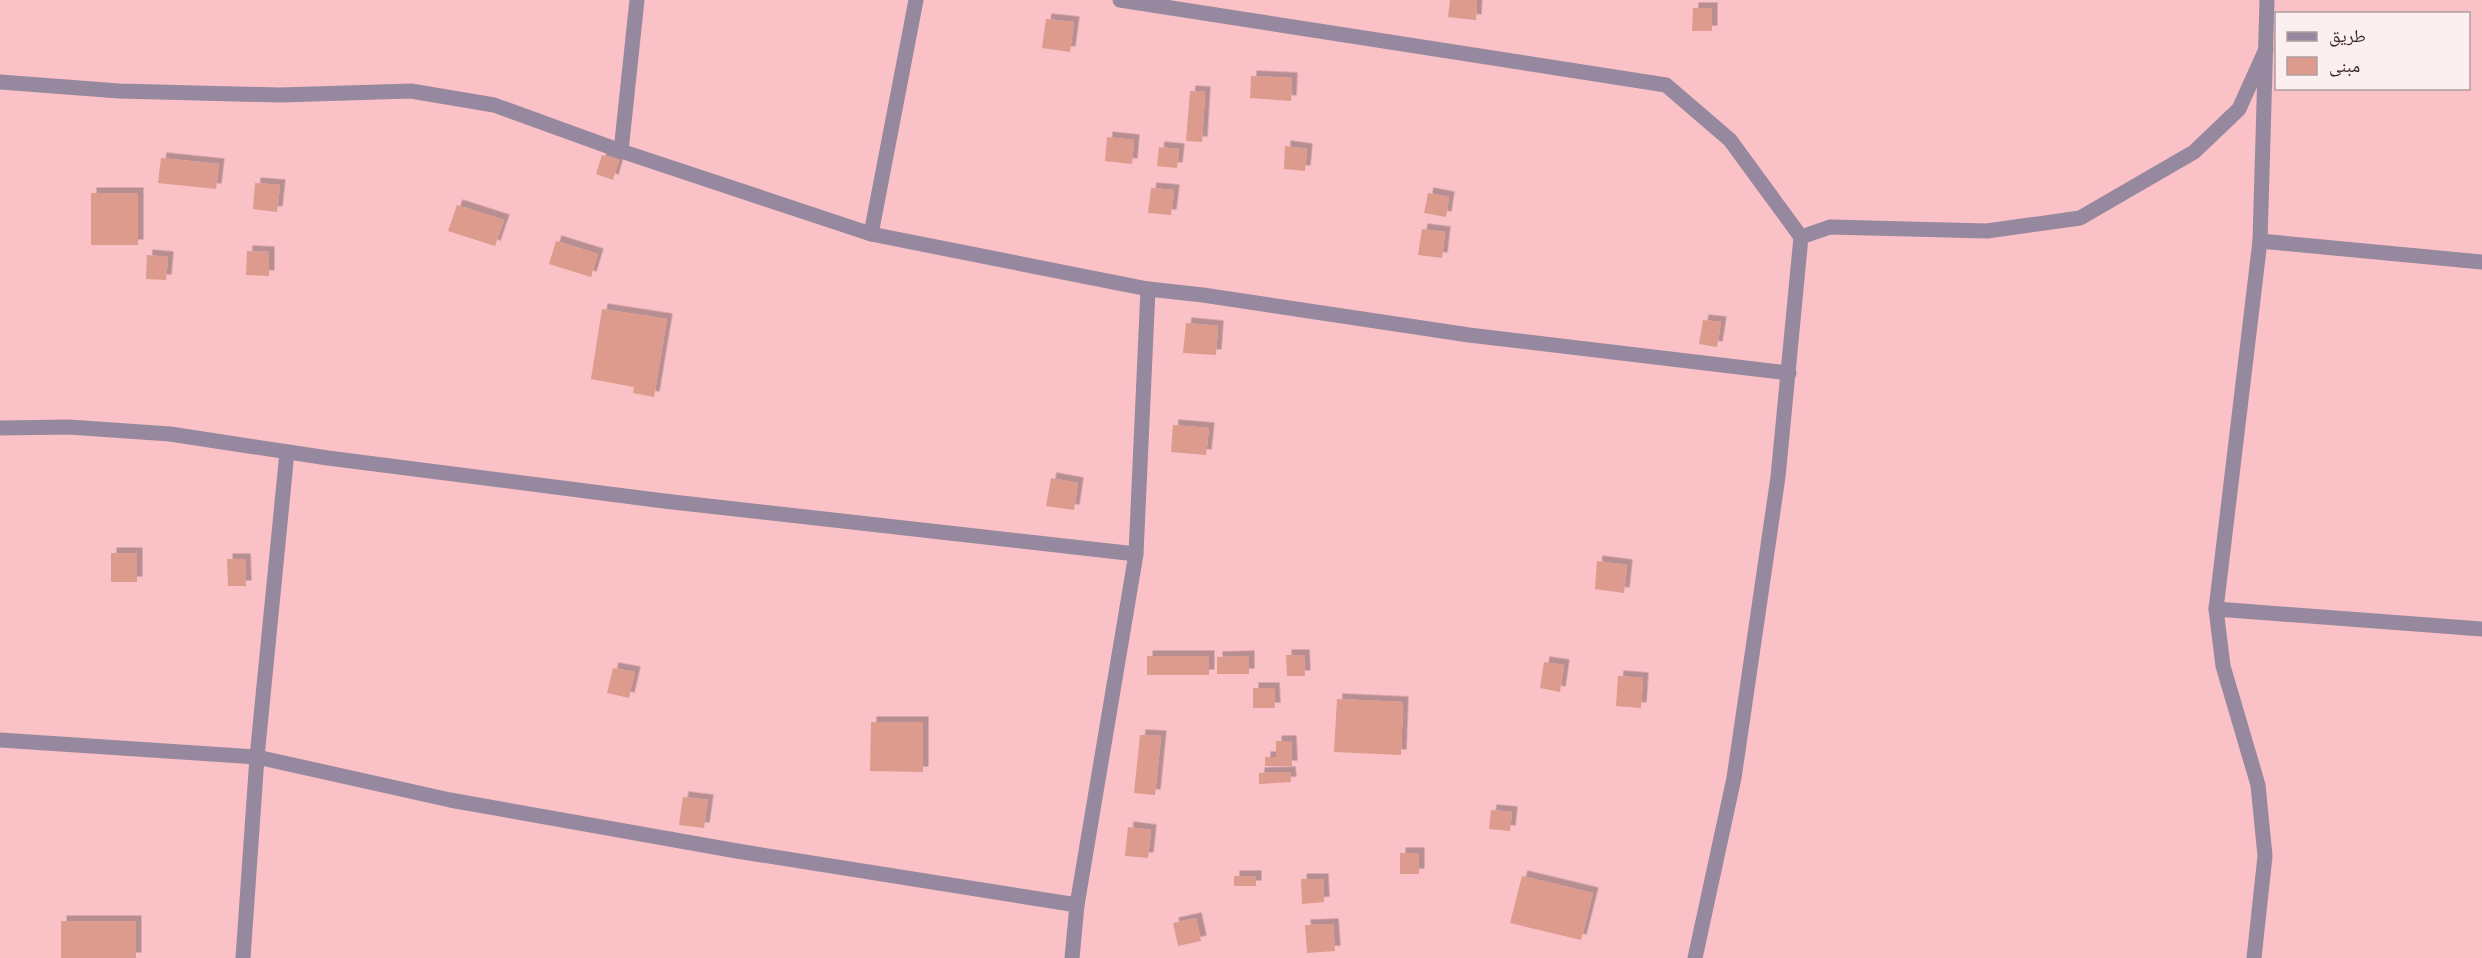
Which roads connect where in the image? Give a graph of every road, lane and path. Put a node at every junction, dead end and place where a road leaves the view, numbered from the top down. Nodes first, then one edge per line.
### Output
1 (638, 0) edge
2 (916, 0) edge
3 (1120, 0) edge
4 (2267, 0) edge
5 (2266, 49) junction
6 (0, 82) edge
7 (621, 151) junction
8 (871, 234) junction
9 (1802, 237) junction
10 (2260, 241) junction
11 (2482, 262) edge
12 (1148, 289) junction
13 (1789, 373) junction
14 (0, 428) edge
15 (287, 452) junction
16 (1136, 554) junction
17 (2216, 609) junction
18 (2481, 628) edge
19 (0, 740) edge
20 (258, 757) junction
21 (1077, 905) junction
22 (243, 958) edge
23 (1072, 958) edge
24 (1695, 958) edge
25 (2254, 958) edge

1 - 7 street
2 - 8 street
3 - 9 street
4 - 5 street
5 - 9 street
5 - 10 street
6 - 7 street
7 - 8 street
8 - 12 street
9 - 13 street
10 - 11 street
10 - 17 street
12 - 13 street
12 - 16 street
13 - 24 street
14 - 15 street
15 - 16 street
15 - 20 street
16 - 21 street
17 - 18 street
17 - 25 street
19 - 20 street
20 - 21 street
20 - 22 street
21 - 23 street

